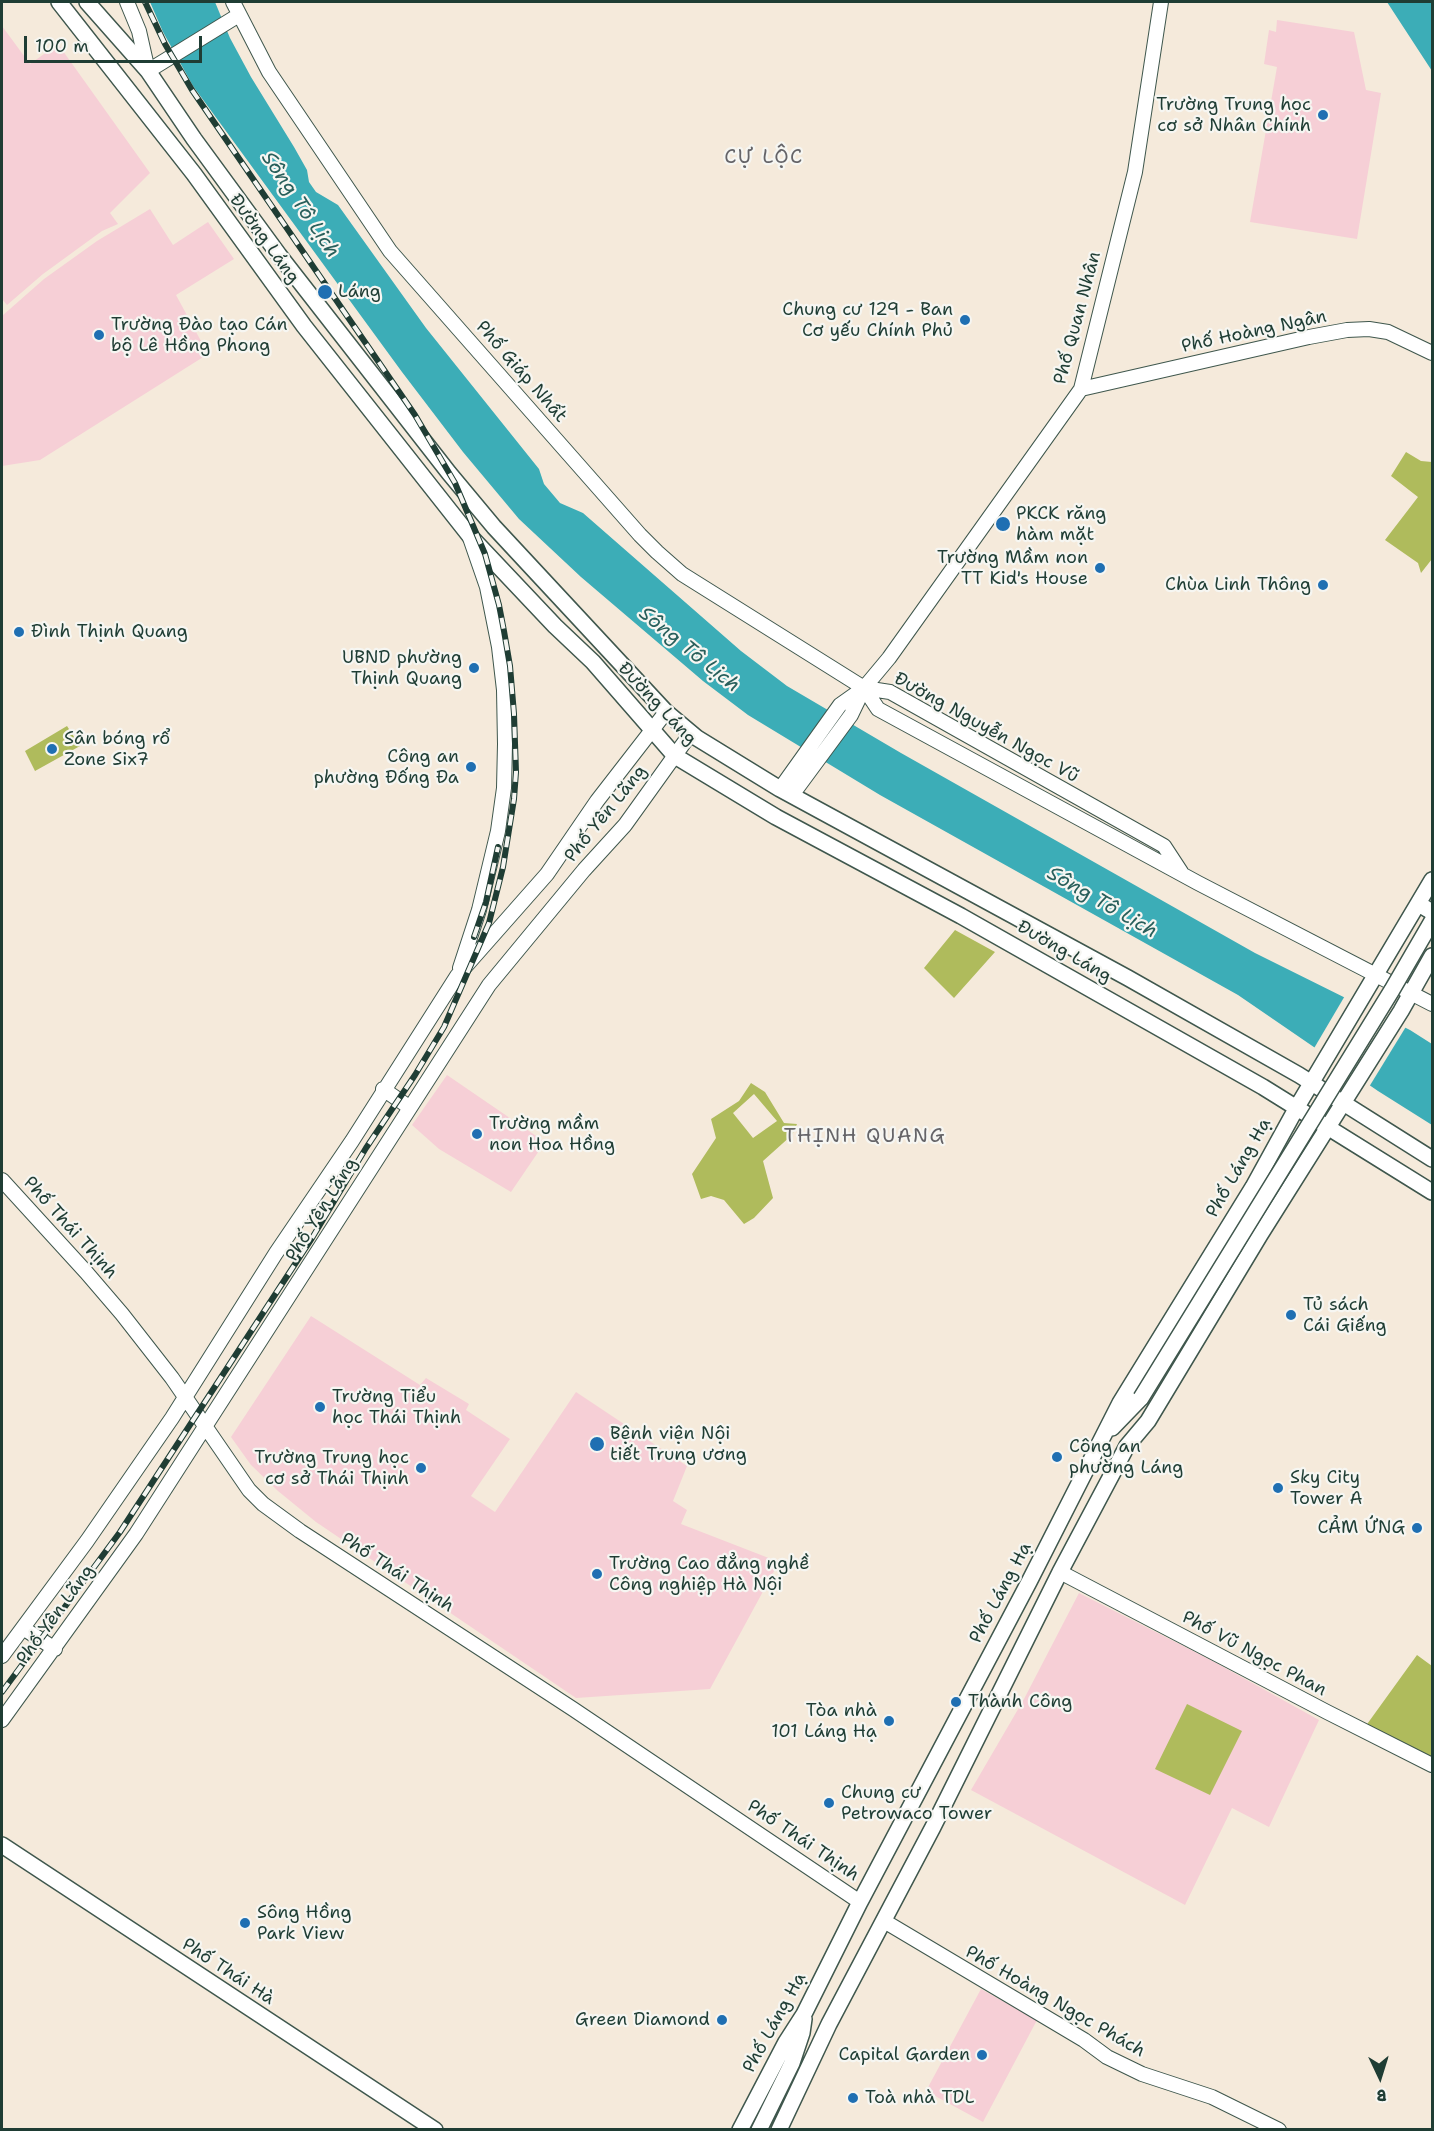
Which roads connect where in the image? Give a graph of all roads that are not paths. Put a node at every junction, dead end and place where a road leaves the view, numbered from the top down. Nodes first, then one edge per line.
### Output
1 (59, 2) edge
2 (87, 2) edge
3 (127, 2) edge
4 (233, 2) edge
5 (1161, 2) edge
6 (233, 18) junction
7 (148, 71) junction
8 (279, 255) junction
9 (260, 267) junction
10 (1432, 352) edge
11 (1081, 389) junction
12 (469, 535) junction
13 (864, 688) junction
14 (666, 712) junction
15 (652, 730) junction
16 (691, 733) junction
17 (675, 756) junction
18 (790, 786) junction
19 (923, 867) junction
20 (1181, 872) junction
21 (1432, 880) edge
22 (911, 889) junction
23 (1426, 908) edge
24 (1432, 921) edge
25 (1432, 956) edge
26 (1377, 974) junction
27 (457, 976) junction
28 (1411, 993) junction
29 (1432, 1004) edge
30 (1312, 1082) junction
31 (383, 1089) junction
32 (1344, 1103) junction
33 (409, 1107) junction
34 (1297, 1107) junction
35 (1329, 1127) junction
36 (1432, 1159) edge
37 (2, 1179) edge
38 (1253, 1187) junction
39 (1432, 1192) edge
40 (1279, 1205) junction
41 (186, 1397) junction
42 (1141, 1398) junction
43 (206, 1425) junction
44 (1104, 1436) junction
45 (1127, 1446) junction
46 (1060, 1572) junction
47 (23, 1628) junction
48 (55, 1649) junction
49 (2, 1656) edge
50 (963, 1709) junction
51 (2, 1720) edge
52 (987, 1722) junction
53 (1432, 1765) edge
54 (2, 1845) edge
55 (860, 1902) junction
56 (884, 1921) junction
57 (804, 2014) junction
58 (829, 2024) junction
59 (792, 2063) junction
60 (435, 2130) edge
61 (740, 2130) edge
62 (759, 2130) edge
63 (779, 2130) edge
64 (1279, 2130) edge

1 - 9 main road, Đường Láng
2 - 7 main road, Đường Láng
3 - 7 main road
4 - 6 main road, Phố Giáp Nhất
5 - 11 main road, Phố Quan Nhân
6 - 7 main road
6 - 13 main road, Phố Giáp Nhất
7 - 8 main road, Đường Láng
8 - 9 main road
8 - 14 main road, Đường Láng
9 - 12 main road, Đường Láng
10 - 11 main road, Phố Hoàng Ngân
11 - 13 main road, Phố Quan Nhân
12 - 15 main road, Đường Láng
12 - 27 main road
13 - 18 main road, Phố Quan Nhân
13 - 20 main road, Đường Nguyễn Ngọc Vũ
13 - 20 main road, Đường Nguyễn Ngọc Vũ
14 - 15 main road, Phố Yên Lãng
14 - 16 main road, Đường Láng
15 - 17 main road, Đường Láng
15 - 27 main road, Phố Yên Lãng
16 - 17 main road, Phố Yên Lãng
16 - 18 main road, Đường Láng
17 - 22 main road, Đường Láng
17 - 33 main road, Phố Yên Lãng
18 - 19 main road, Đường Láng
19 - 22 main road
19 - 30 main road, Đường Láng
20 - 26 main road, Đường Nguyễn Ngọc Vũ
21 - 23 main road, Phố Láng Hạ
22 - 34 main road, Đường Láng
23 - 26 main road, Phố Láng Hạ
24 - 42 main road, bridge
25 - 28 main road
26 - 28 main road, Đường Nguyễn Ngọc Vũ
26 - 30 main road, Phố Láng Hạ
27 - 31 main road, Phố Yên Lãng
28 - 29 main road, Đường Nguyễn Ngọc Vũ
28 - 32 main road
30 - 32 main road, Đường Láng
30 - 34 main road, Phố Láng Hạ
31 - 33 main road
31 - 41 main road, Phố Yên Lãng
32 - 35 main road
32 - 36 main road, Đường Láng
33 - 43 main road, Phố Yên Lãng
34 - 35 main road, Đường Láng
34 - 38 main road, Phố Láng Hạ
35 - 39 main road, Đường Láng
35 - 40 main road
37 - 41 main road, Phố Thái Thịnh
38 - 40 main road
38 - 44 main road, Phố Láng Hạ
40 - 45 main road
41 - 43 main road, Phố Thái Thịnh
41 - 47 main road, Phố Yên Lãng
42 - 44 main road
42 - 45 main road
43 - 48 main road, Phố Yên Lãng
43 - 55 main road, Phố Thái Thịnh
44 - 50 main road, Phố Láng Hạ
45 - 46 main road
46 - 52 main road
46 - 53 main road, Phố Vũ Ngọc Phan
47 - 48 main road
47 - 49 main road, Phố Yên Lãng
48 - 51 main road, Phố Yên Lãng
50 - 52 main road
50 - 55 main road, Phố Láng Hạ
52 - 56 main road
54 - 60 main road, Phố Thái Hà
55 - 57 main road, Phố Láng Hạ
56 - 58 main road
56 - 64 main road, Phố Hoàng Ngọc Phách
57 - 59 main road
57 - 61 main road, Phố Láng Hạ
58 - 59 main road
58 - 63 main road
59 - 62 main road

